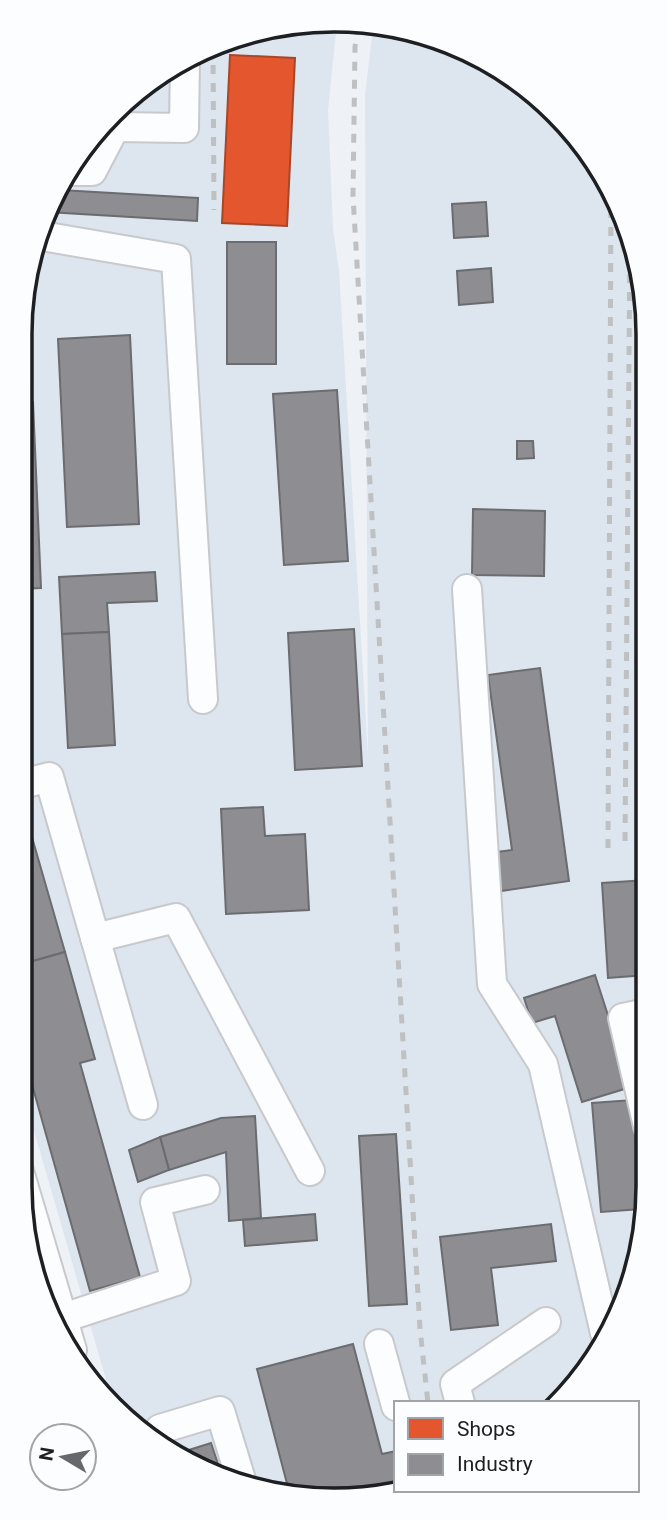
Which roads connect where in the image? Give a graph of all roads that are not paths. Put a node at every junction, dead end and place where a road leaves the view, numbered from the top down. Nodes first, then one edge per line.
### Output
1 (185, 71) edge
2 (119, 121) edge
3 (111, 129) edge
4 (79, 171) edge
5 (48, 237) edge
6 (467, 589) dead end
7 (203, 699) dead end
8 (32, 782) edge
9 (95, 938) junction
10 (636, 1015) edge
11 (636, 1074) edge
12 (143, 1105) dead end
13 (310, 1171) dead end
14 (205, 1191) dead end
15 (33, 1219) edge
16 (63, 1318) junction
17 (546, 1321) dead end
18 (64, 1323) edge
19 (603, 1323) edge
20 (379, 1344) dead end
21 (395, 1401) edge
22 (459, 1401) edge
23 (160, 1429) dead end
24 (239, 1473) edge

1 - 2 street
3 - 4 street
5 - 7 street
6 - 19 street
8 - 9 street
9 - 12 street
9 - 13 street
10 - 11 street
14 - 16 street
15 - 16 street
16 - 18 street
17 - 22 street
20 - 21 street
23 - 24 street

